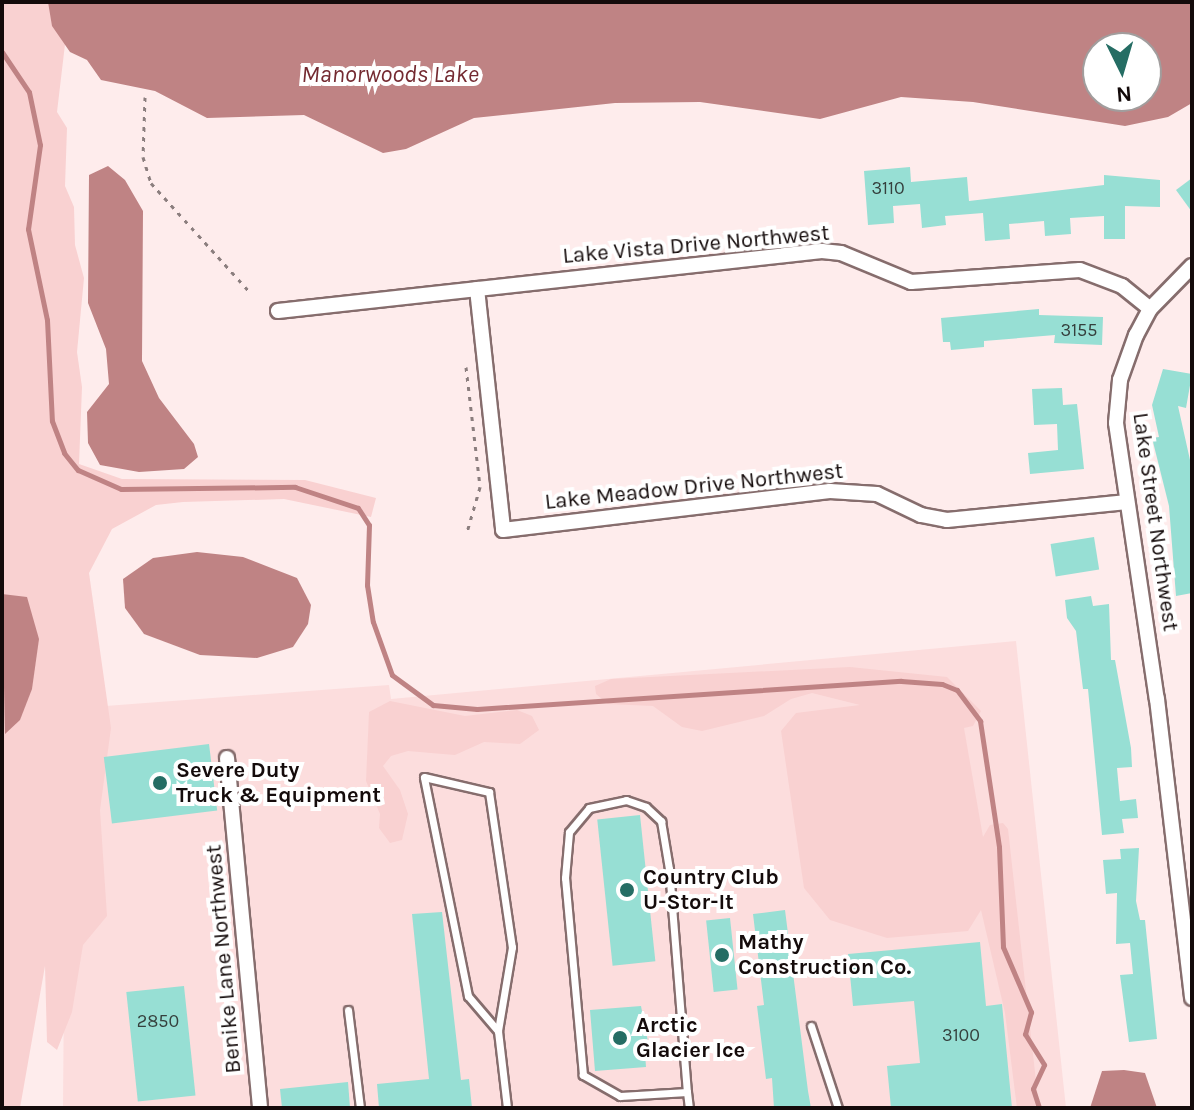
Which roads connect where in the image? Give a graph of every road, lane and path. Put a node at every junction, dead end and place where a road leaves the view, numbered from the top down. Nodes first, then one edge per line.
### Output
1 (145, 97) dead end
2 (1192, 266) edge
3 (477, 289) junction
4 (249, 291) dead end
5 (1150, 309) junction
6 (278, 311) dead end
7 (466, 367) dead end
8 (1127, 502) junction
9 (467, 532) dead end
10 (227, 758) dead end
11 (1192, 998) edge
12 (348, 1010) dead end
13 (811, 1026) dead end
14 (498, 1031) junction
15 (687, 1092) junction
16 (260, 1108) edge
17 (360, 1108) edge
18 (507, 1108) edge
19 (689, 1108) edge
20 (838, 1108) edge

1 - 4 path
2 - 5 street, Lake Street Northwest
3 - 5 street, Lake Vista Drive Northwest
3 - 6 street, Lake Vista Drive Northwest
3 - 8 street, Lake Meadow Drive Northwest
5 - 8 street, Lake Street Northwest
7 - 9 path
8 - 11 street, Lake Street Northwest
10 - 16 street, Benike Lane Northwest
12 - 17 lane
13 - 20 lane
14 - 14 lane
14 - 18 lane
15 - 15 lane
15 - 19 lane

